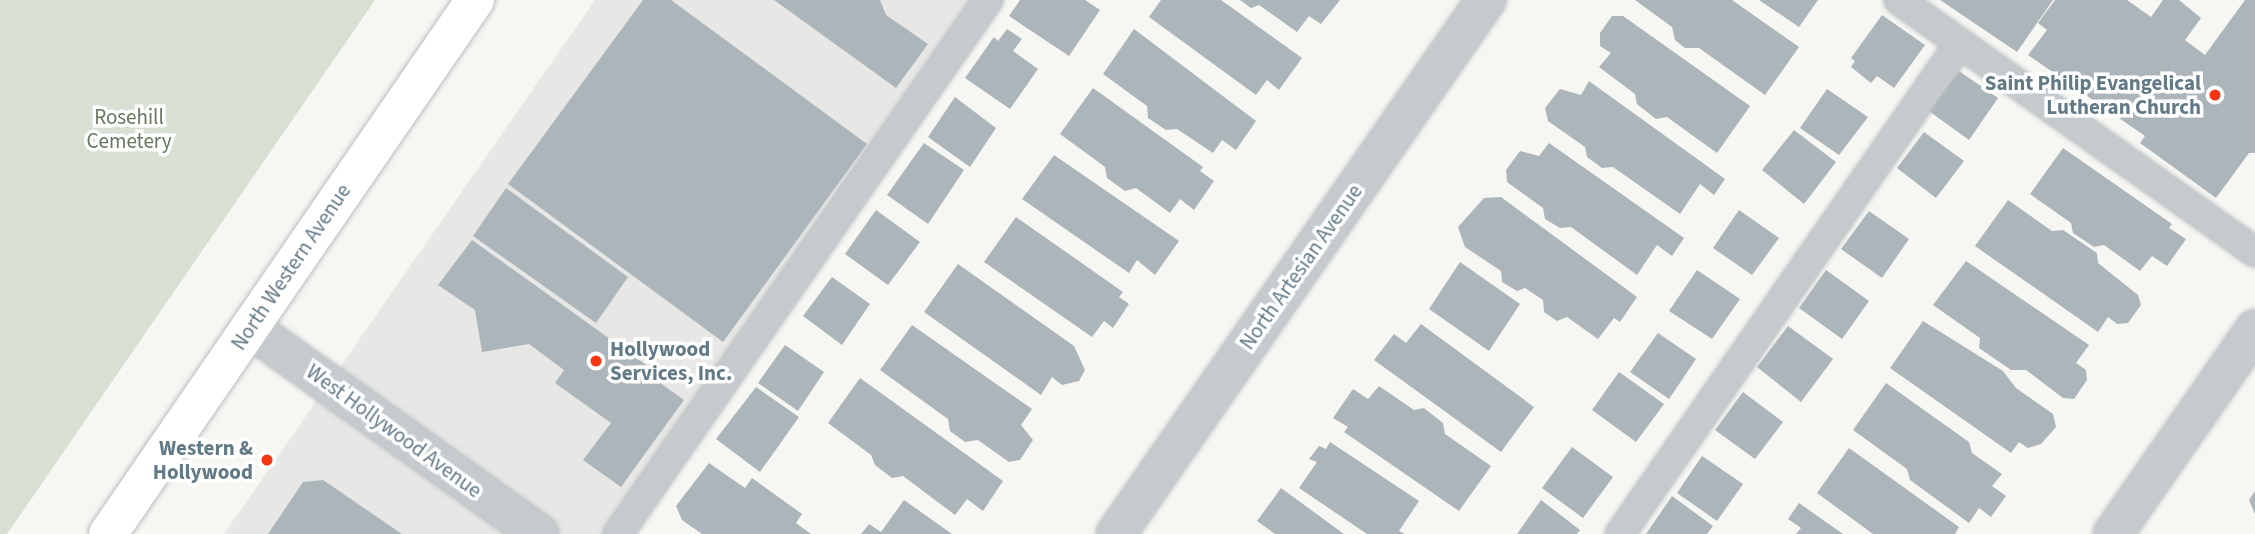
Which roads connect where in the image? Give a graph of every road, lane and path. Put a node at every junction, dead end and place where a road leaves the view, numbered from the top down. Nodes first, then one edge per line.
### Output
1 (475, 0) edge
2 (988, 0) edge
3 (1486, 0) edge
4 (1899, 0) edge
5 (1960, 43) junction
6 (2255, 252) edge
7 (250, 328) junction
8 (2255, 330) edge
9 (108, 534) edge
10 (538, 534) edge
11 (618, 534) edge
12 (1116, 534) edge
13 (1620, 534) edge
14 (2113, 534) edge

1 - 7 main road, North Western Avenue
2 - 11 lane
3 - 12 street, North Artesian Avenue
4 - 5 lane
5 - 6 lane
5 - 13 lane
7 - 9 main road, North Western Avenue
7 - 10 street, West Hollywood Avenue
8 - 14 street

